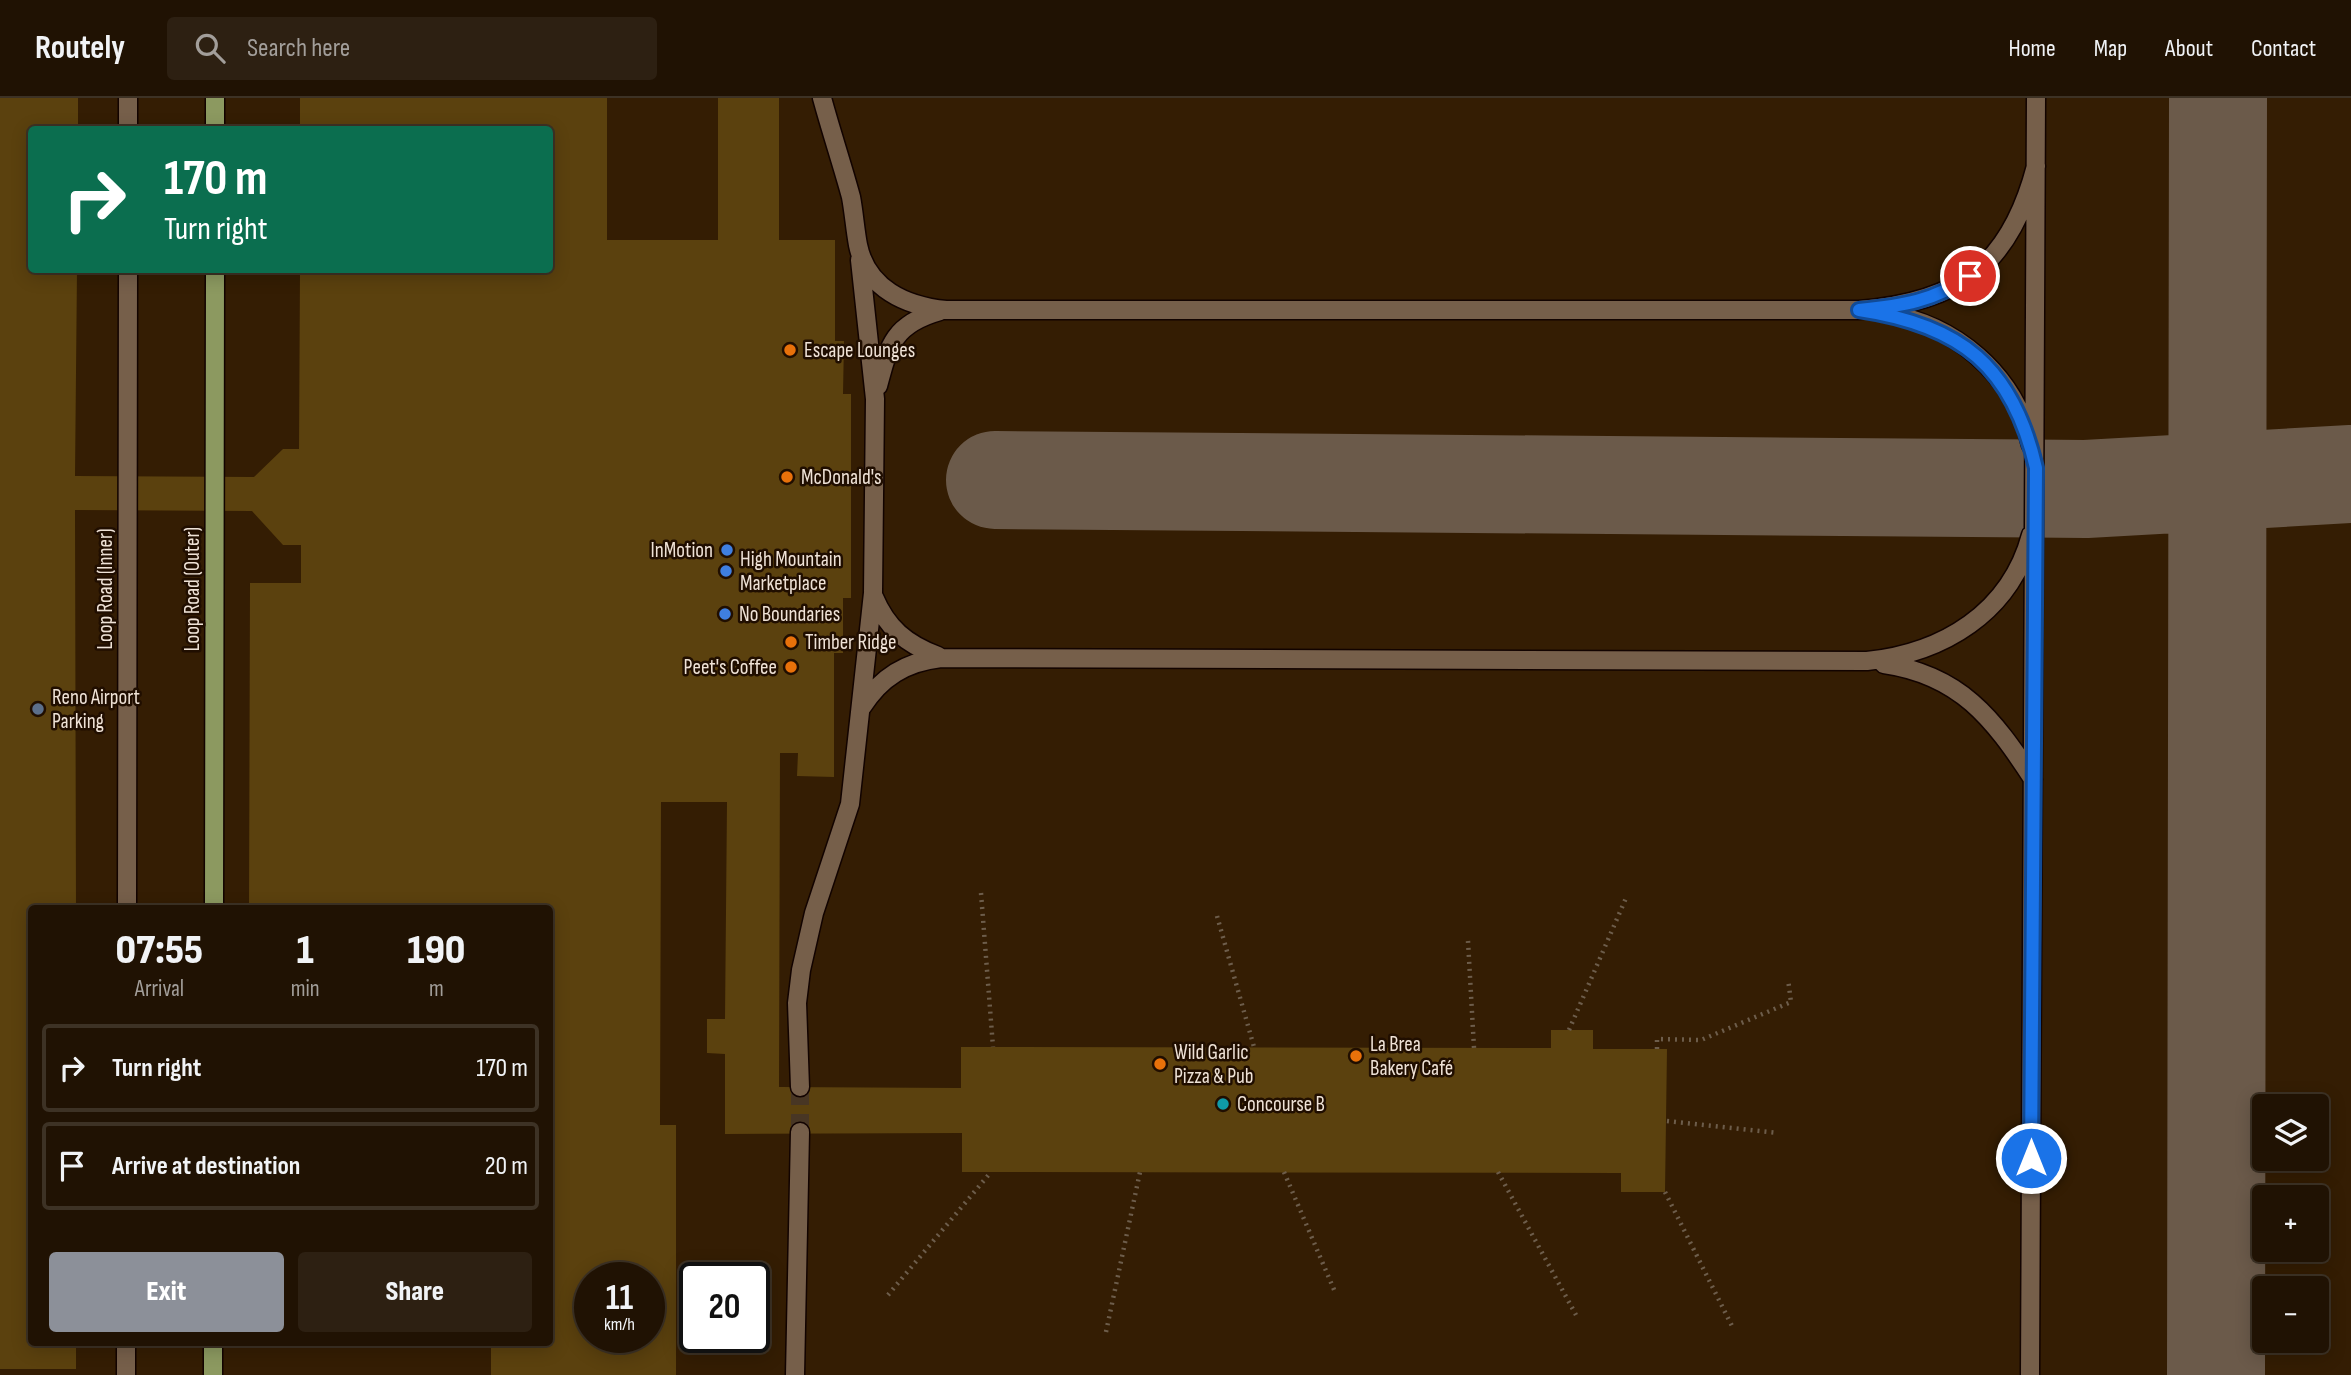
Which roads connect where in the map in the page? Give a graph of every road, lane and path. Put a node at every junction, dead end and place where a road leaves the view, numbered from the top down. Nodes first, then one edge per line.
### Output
1 (128, 98) edge
2 (215, 98) edge
3 (822, 98) edge
4 (2036, 98) edge
5 (128, 126) edge
6 (215, 126) edge
7 (2036, 166) junction
8 (859, 248) junction
9 (128, 273) edge
10 (215, 273) edge
11 (946, 310) junction
12 (1859, 310) junction
13 (875, 399) junction
14 (2036, 468) junction
15 (2035, 519) junction
16 (873, 593) junction
17 (941, 657) junction
18 (1867, 661) junction
19 (862, 707) junction
20 (2033, 779) junction
21 (981, 893) dead end
22 (1626, 898) dead end
23 (127, 905) edge
24 (214, 905) edge
25 (1217, 916) dead end
26 (1468, 941) dead end
27 (1788, 979) dead end
28 (1569, 1030) dead end
29 (993, 1047) dead end
30 (1254, 1047) dead end
31 (1474, 1048) dead end
32 (1657, 1048) dead end
33 (800, 1087) tunnel mouth
34 (1667, 1121) dead end
35 (800, 1132) tunnel mouth
36 (1778, 1133) dead end
37 (991, 1172) dead end
38 (1140, 1172) dead end
39 (1284, 1172) dead end
40 (1498, 1172) dead end
41 (1665, 1192) dead end
42 (1335, 1292) dead end
43 (888, 1295) dead end
44 (1576, 1315) dead end
45 (1732, 1326) dead end
46 (1106, 1332) dead end
47 (126, 1346) edge
48 (213, 1346) edge
49 (125, 1375) edge
50 (213, 1375) edge
51 (794, 1375) edge
52 (2030, 1375) edge

1 - 5 street
2 - 6 main road
3 - 8 street
4 - 7 street
7 - 12 street
7 - 14 street
8 - 11 street
8 - 13 street
9 - 23 street, Loop Road (Inner)
10 - 24 main road, Loop Road (Outer)
11 - 12 street
11 - 13 street
12 - 14 street
13 - 16 street
14 - 15 street
15 - 18 street
15 - 20 street
16 - 17 street
16 - 19 street
17 - 18 street
17 - 19 street
18 - 20 street
19 - 33 street
20 - 52 street
21 - 29 path
22 - 28 path
25 - 30 path
26 - 31 path
27 - 32 path
34 - 36 path
35 - 51 street
37 - 43 path
38 - 46 path
39 - 42 path
40 - 44 path
41 - 45 path
47 - 49 street
48 - 50 main road

